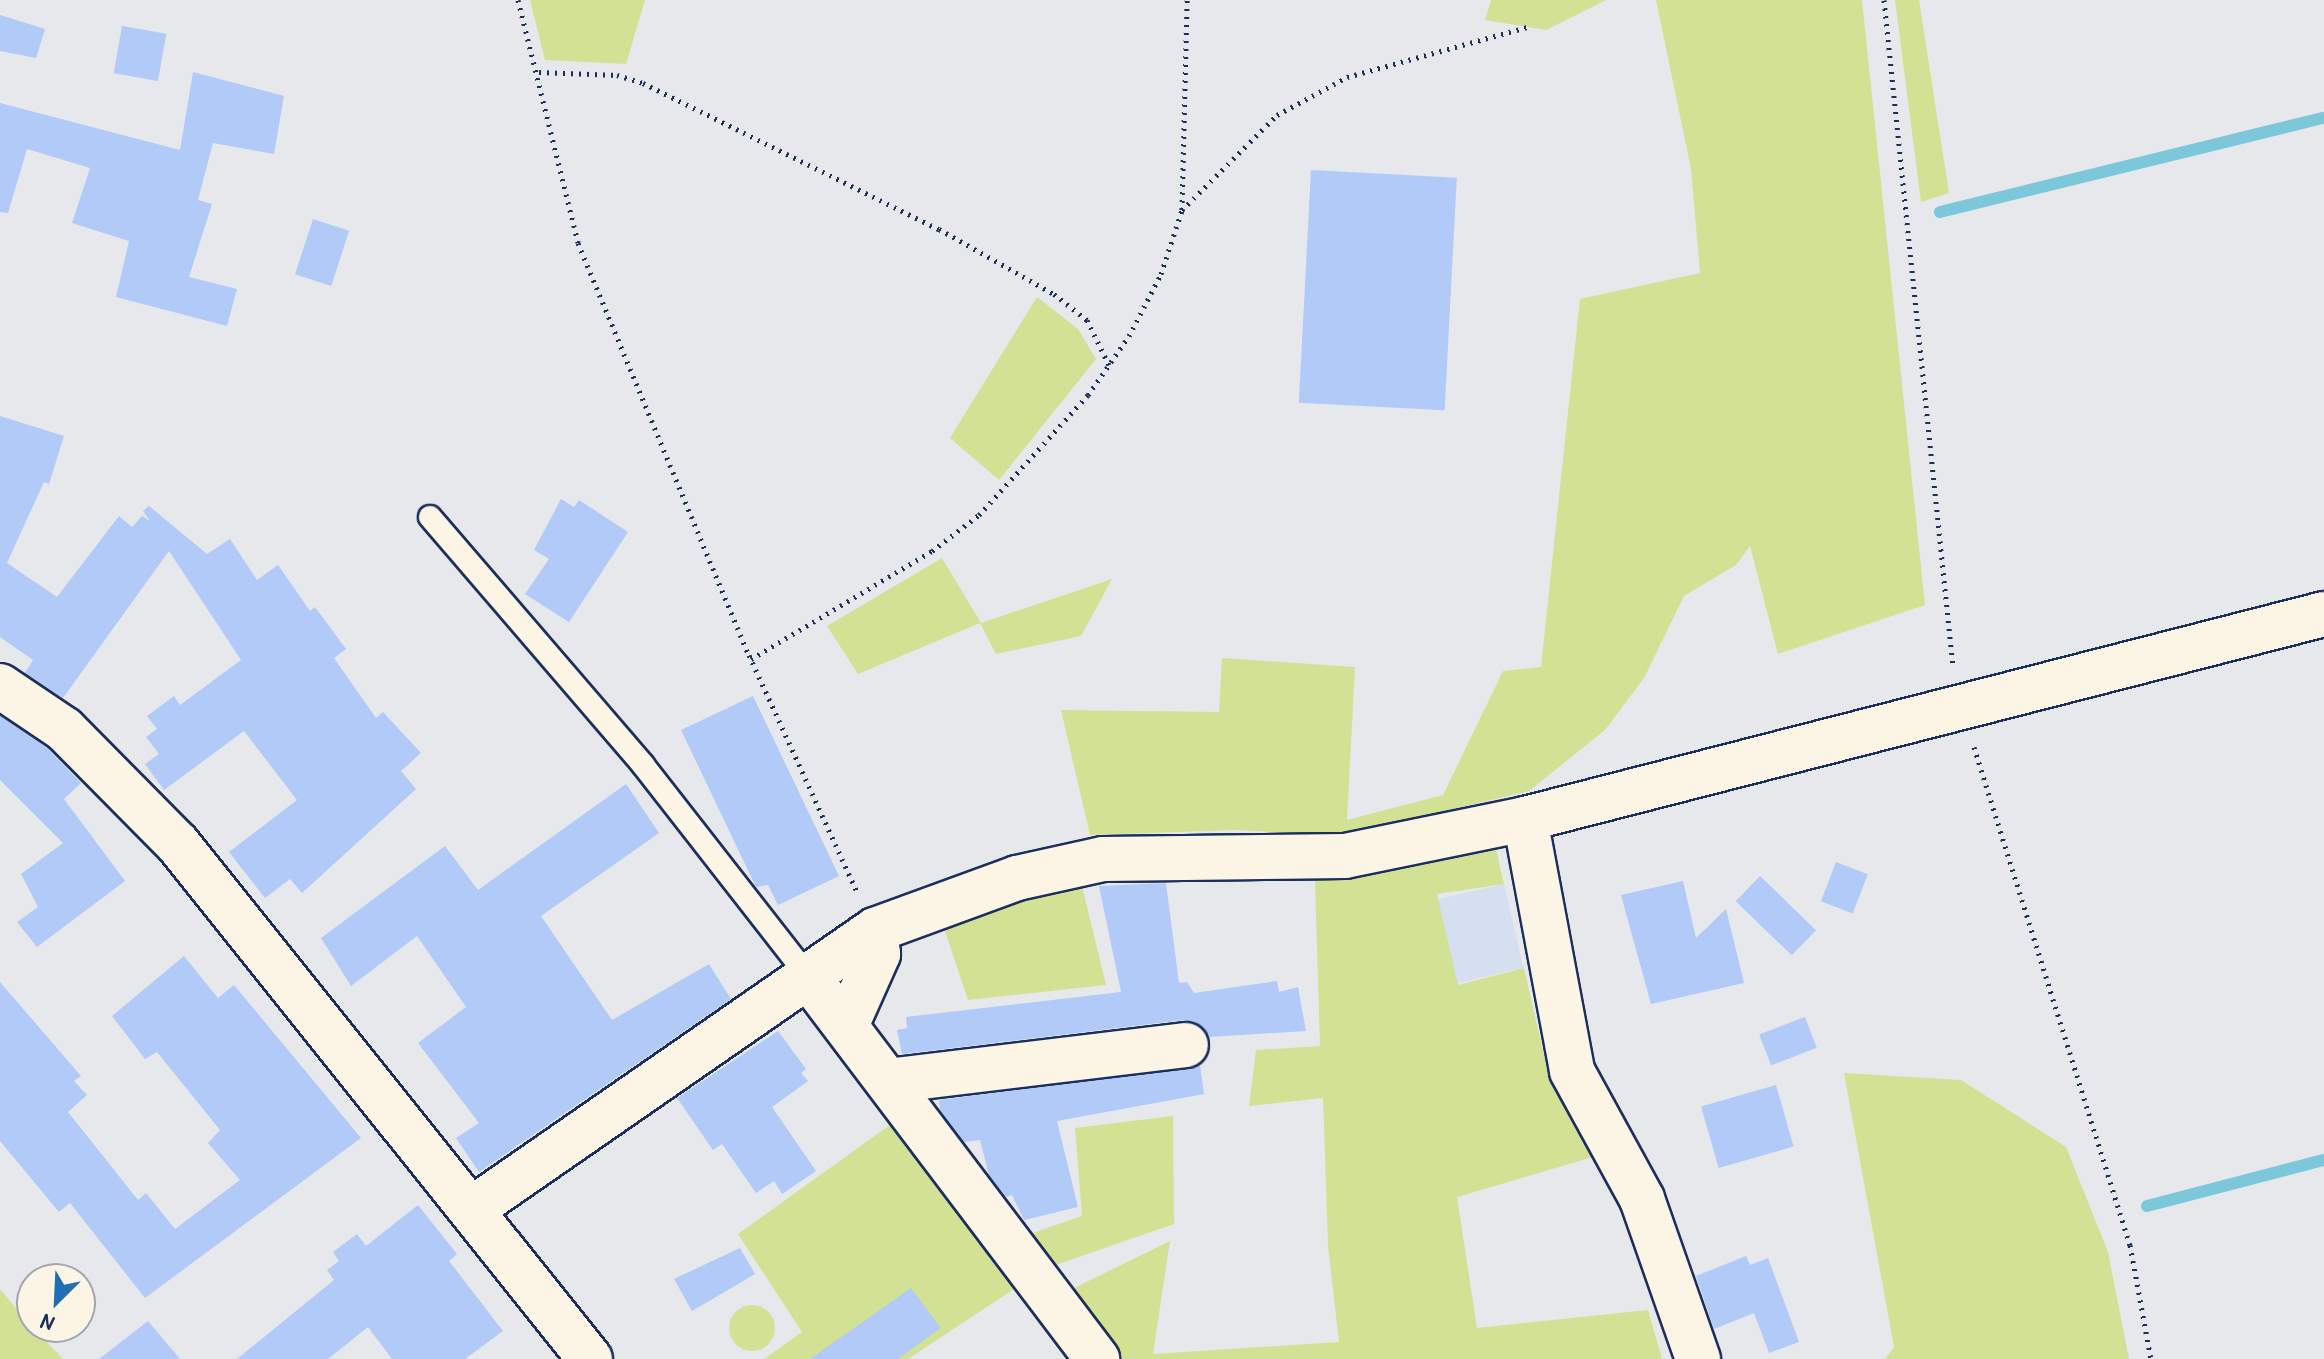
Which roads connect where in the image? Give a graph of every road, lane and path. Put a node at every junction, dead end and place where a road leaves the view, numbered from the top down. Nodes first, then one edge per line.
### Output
1 (518, 0) edge
2 (1187, 0) edge
3 (1884, 0) edge
4 (1527, 27) dead end
5 (539, 72) junction
6 (1182, 210) junction
7 (1109, 365) junction
8 (430, 517) dead end
9 (2324, 614) edge
10 (751, 659) junction
11 (0, 686) edge
12 (1963, 711) junction
13 (1525, 819) junction
14 (875, 930) junction
15 (806, 974) junction
16 (846, 1026) junction
17 (1186, 1045) dead end
18 (888, 1081) junction
19 (472, 1209) junction
20 (590, 1359) edge
21 (1097, 1359) edge
22 (1698, 1359) edge
23 (2151, 1359) edge

1 - 5 path
2 - 6 path
3 - 12 path
4 - 6 path
5 - 7 path
5 - 10 path
6 - 7 path
7 - 10 path
8 - 15 lane
9 - 12 street
10 - 14 path
11 - 19 street
12 - 13 street
12 - 23 path
13 - 14 street
13 - 22 street
14 - 15 street
14 - 16 street
15 - 16 street
15 - 19 street
16 - 18 street
17 - 18 street
18 - 21 street
19 - 20 street

